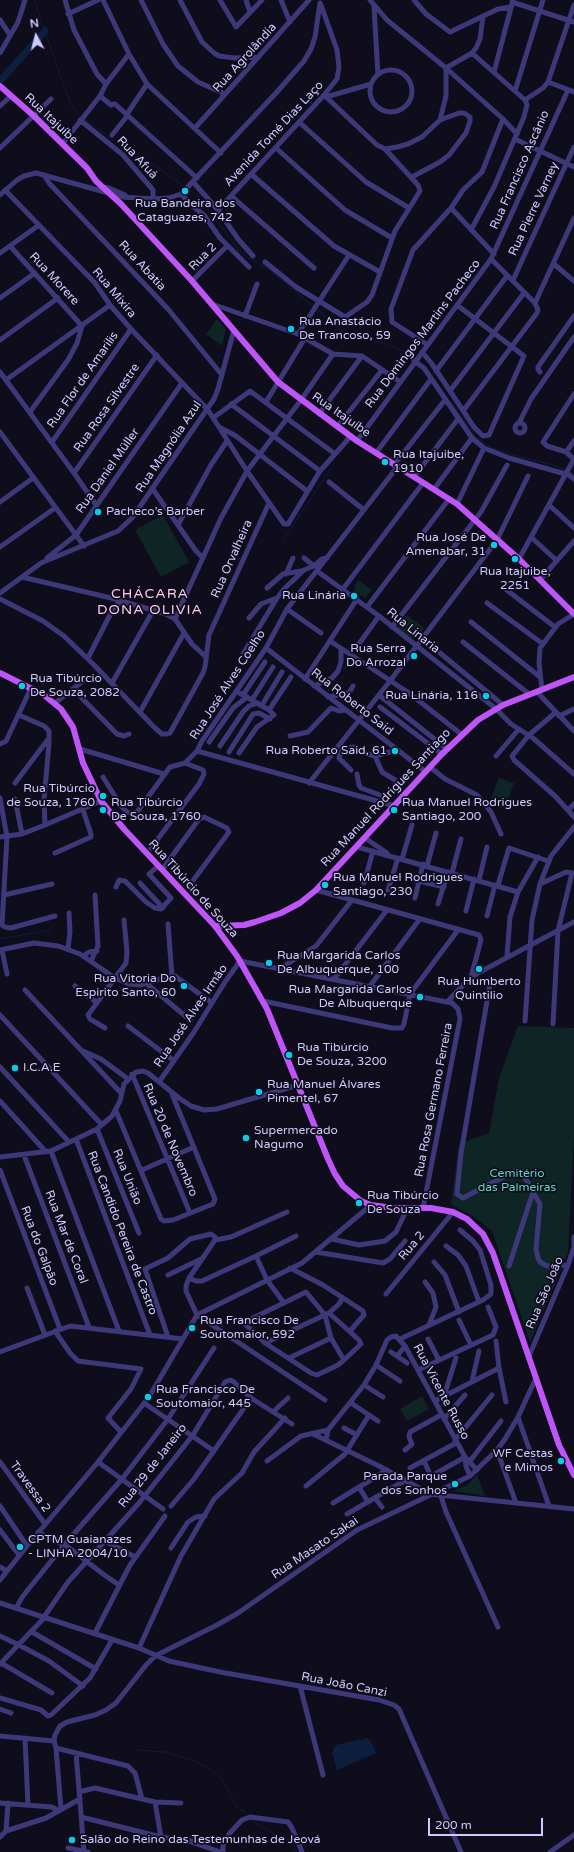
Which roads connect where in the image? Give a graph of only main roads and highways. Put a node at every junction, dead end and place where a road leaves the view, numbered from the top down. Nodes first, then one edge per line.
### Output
1 (0, 86) edge
2 (574, 614) edge
3 (0, 673) edge
4 (574, 677) edge
5 (214, 926) junction
6 (574, 1475) edge

1 - 2 main road, Rua Itajuíbe
3 - 5 main road, Rua Tibúrcio de Souza
4 - 5 main road, Rua Manuel Rodrigues Santiago
5 - 6 main road, Rua Tibúrcio de Souza

